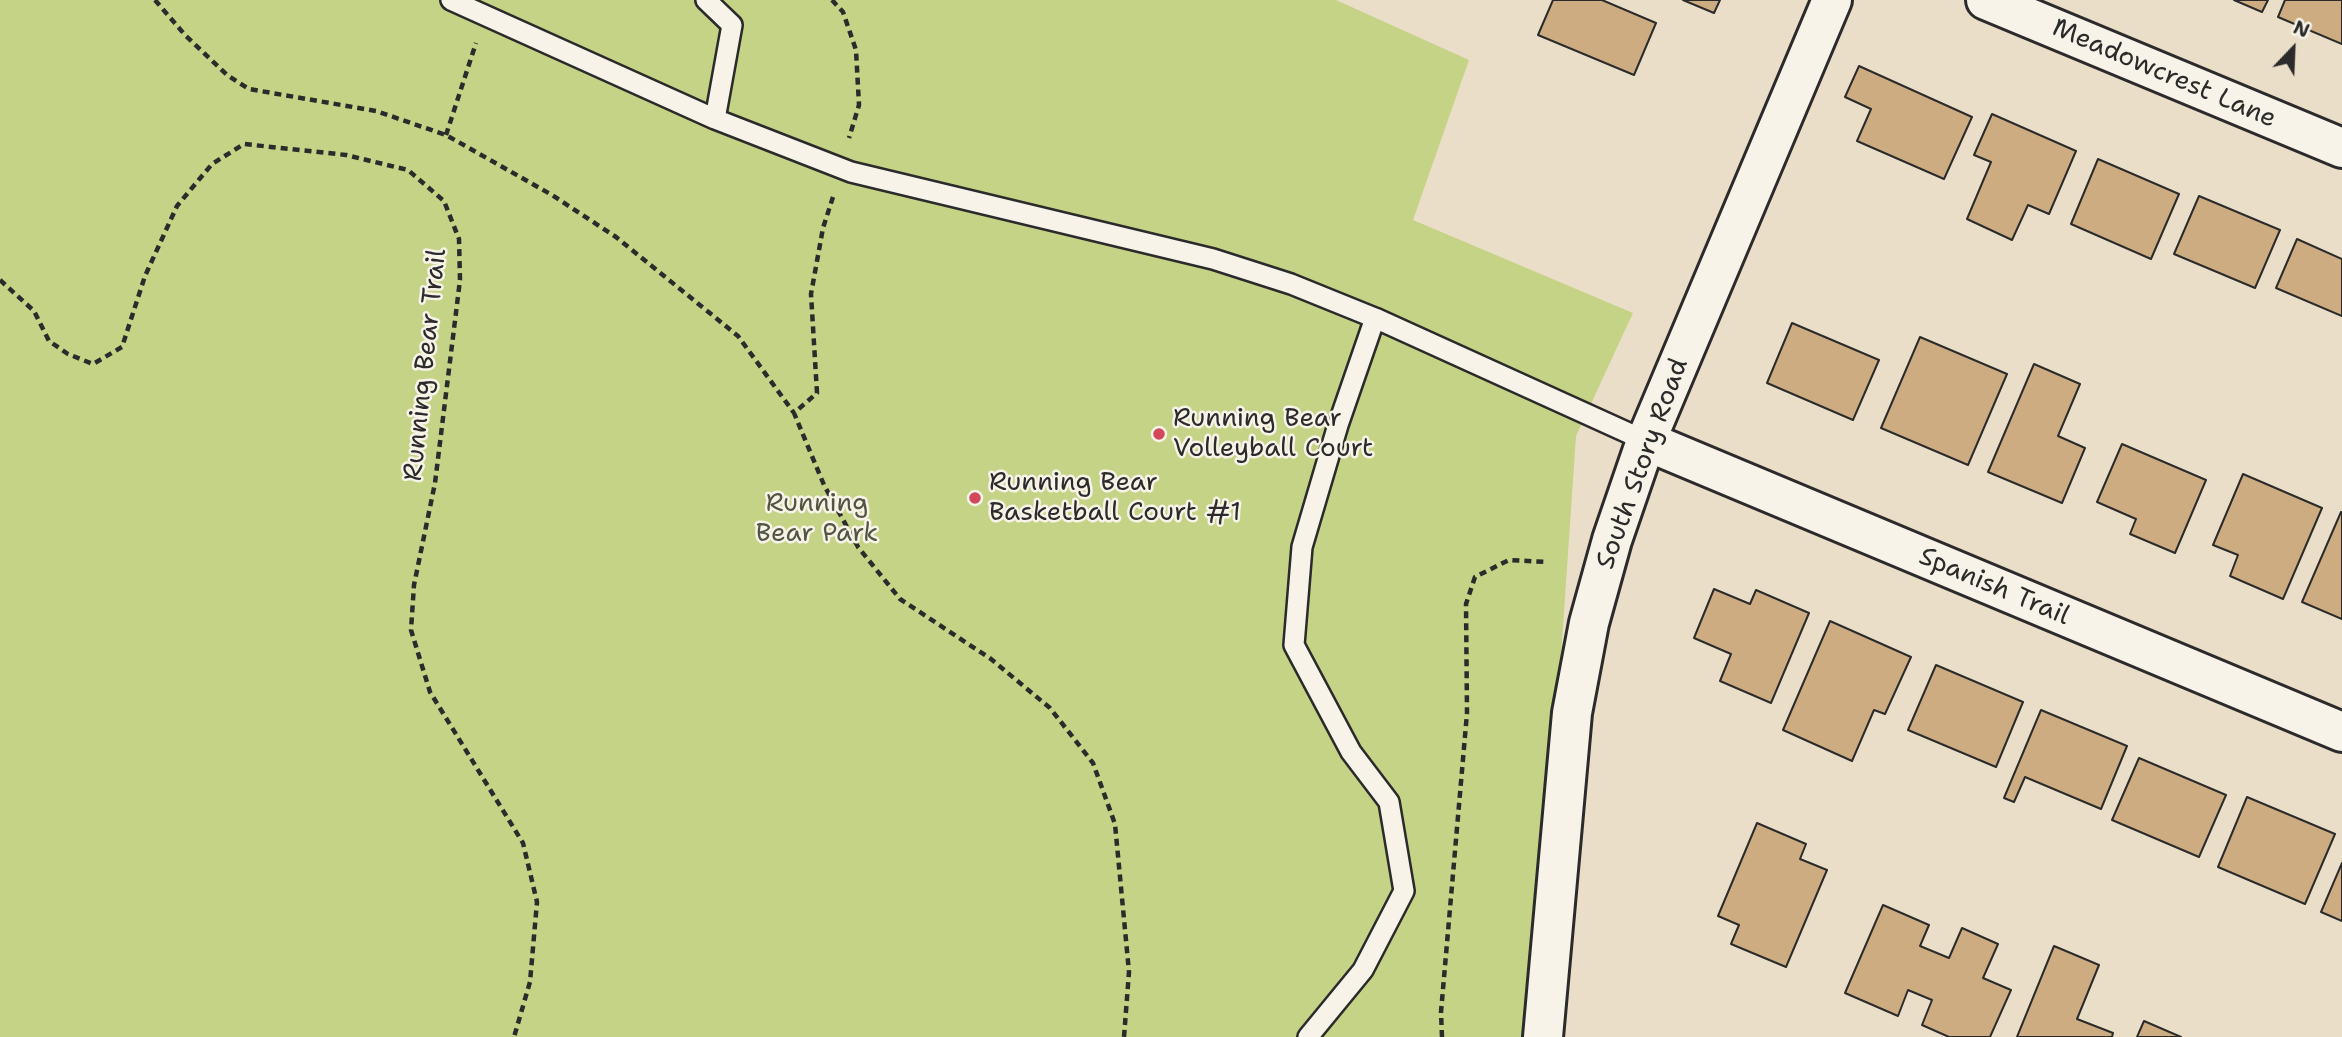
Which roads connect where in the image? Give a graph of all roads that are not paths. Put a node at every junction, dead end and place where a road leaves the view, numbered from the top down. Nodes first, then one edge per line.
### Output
1 (451, 0) edge
2 (706, 0) edge
3 (1832, 0) edge
4 (1986, 0) edge
5 (715, 119) junction
6 (2342, 148) edge
7 (1375, 318) junction
8 (1646, 441) junction
9 (2342, 732) edge
10 (1308, 1037) edge
11 (1543, 1037) edge

1 - 5 lane
2 - 5 lane
3 - 8 street, South Story Road
4 - 6 street, Meadowcrest Lane
5 - 7 lane
7 - 8 lane
7 - 10 lane
8 - 9 street, Spanish Trail
8 - 11 street, South Story Road

